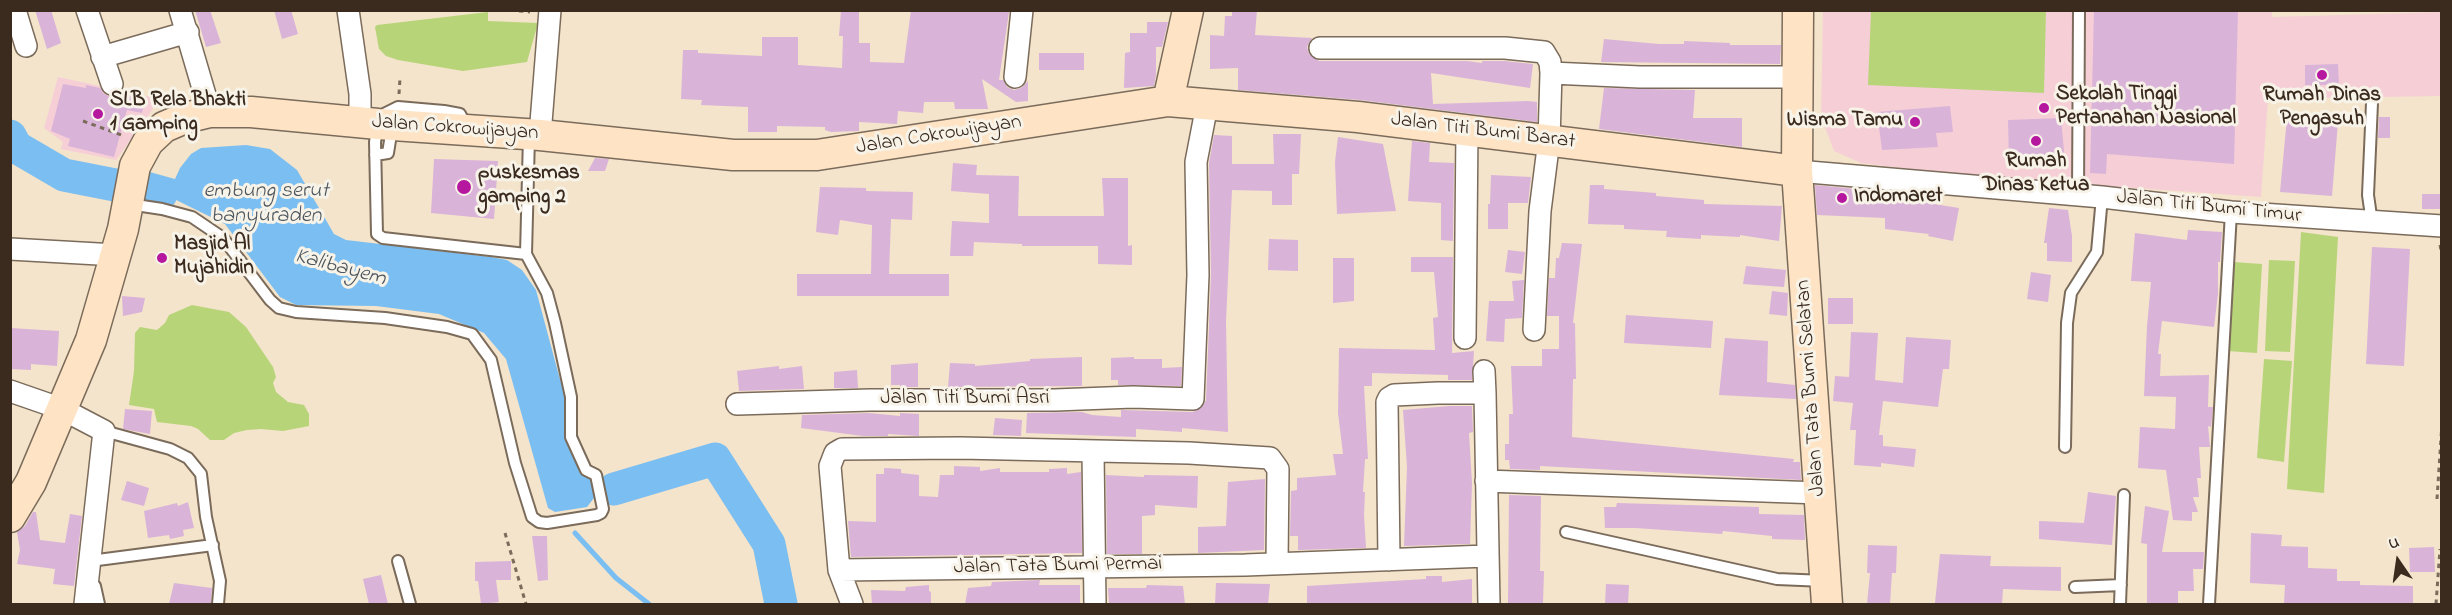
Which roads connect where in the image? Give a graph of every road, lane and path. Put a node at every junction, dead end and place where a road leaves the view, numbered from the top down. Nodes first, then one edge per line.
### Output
1 (15, 10) edge
2 (87, 10) edge
3 (180, 10) edge
4 (348, 10) edge
5 (550, 10) edge
6 (1022, 10) edge
7 (1188, 10) edge
8 (1798, 10) edge
9 (2079, 10) edge
10 (188, 32) junction
11 (26, 46) dead end
12 (1320, 48) dead end
13 (102, 57) junction
14 (1551, 72) junction
15 (1015, 77) dead end
16 (1797, 77) junction
17 (111, 84) dead end
18 (1168, 101) junction
19 (2372, 103) dead end
20 (1207, 105) junction
21 (210, 112) junction
22 (83, 121) dead end
23 (376, 124) junction
24 (1467, 129) junction
25 (535, 134) junction
26 (1549, 140) junction
27 (1797, 171) junction
28 (135, 176) junction
29 (2078, 195) junction
30 (2102, 197) junction
31 (2231, 212) junction
32 (2372, 223) junction
33 (2442, 226) edge
34 (10, 249) edge
35 (526, 254) junction
36 (116, 255) junction
37 (1534, 330) dead end
38 (1465, 338) dead end
39 (1484, 370) dead end
40 (10, 391) edge
41 (1485, 393) junction
42 (737, 405) dead end
43 (62, 409) junction
44 (2442, 423) edge
45 (104, 431) junction
46 (2065, 447) dead end
47 (1093, 452) junction
48 (1486, 481) junction
49 (1819, 493) junction
50 (2124, 495) dead end
51 (2437, 499) dead end
52 (10, 517) edge
53 (1566, 532) dead end
54 (505, 533) dead end
55 (213, 545) junction
56 (2439, 549) dead end
57 (1487, 556) junction
58 (1389, 560) junction
59 (90, 561) junction
60 (398, 561) dead end
61 (1277, 563) junction
62 (1094, 567) junction
63 (839, 570) junction
64 (2121, 585) junction
65 (2075, 587) dead end
66 (1826, 593) edge
67 (86, 594) edge
68 (99, 604) edge
69 (218, 604) edge
70 (410, 604) edge
71 (526, 604) edge
72 (852, 604) edge
73 (1095, 604) edge
74 (1489, 604) edge
75 (2120, 604) edge
76 (2209, 604) edge
77 (2436, 604) edge

1 - 11 street
2 - 13 street
3 - 10 street
4 - 23 street
5 - 25 street
6 - 15 street
7 - 18 street
8 - 16 street, Jalan Tata Bumi Selatan
9 - 29 lane
10 - 13 street
10 - 21 street
12 - 14 street
13 - 17 street
14 - 16 street
14 - 26 street
16 - 27 street, Jalan Tata Bumi Selatan
18 - 20 street, Jalan Titi Bumi Barat
18 - 25 street, Jalan Cokrowijayan
19 - 32 lane
20 - 24 street, Jalan Titi Bumi Barat
20 - 42 street, Jalan Titi Bumi Asri
21 - 23 street, Jalan Cokrowijayan
21 - 28 street, Jalan Cokrowijayan
22 - 28 path
23 - 25 street, Jalan Cokrowijayan
23 - 35 lane
24 - 26 street, Jalan Titi Bumi Barat
24 - 38 street
25 - 35 lane
26 - 27 street, Jalan Titi Bumi Barat
26 - 37 street
27 - 29 street, Jalan Titi Bumi Timur
27 - 49 street, Jalan Tata Bumi Selatan
28 - 35 lane
28 - 36 street
29 - 30 street, Jalan Titi Bumi Timur
30 - 31 street, Jalan Titi Bumi Timur
30 - 46 lane
31 - 32 street, Jalan Titi Bumi Timur
31 - 76 lane
32 - 33 street, Jalan Titi Bumi Timur
34 - 36 street
36 - 43 street
39 - 41 street
40 - 43 street
41 - 48 street
41 - 58 street
43 - 45 street
43 - 52 street
44 - 51 path
45 - 55 lane
45 - 59 street
47 - 61 street
47 - 62 street
47 - 63 street
48 - 49 street
48 - 57 street
49 - 66 street, Jalan Tata Bumi Selatan
50 - 64 lane
53 - 66 lane
54 - 71 path
55 - 59 lane
55 - 69 lane
56 - 77 path
57 - 58 street, Jalan Tata Bumi Permai
57 - 74 street
58 - 61 street, Jalan Tata Bumi Permai
59 - 67 street
60 - 70 lane
61 - 62 street, Jalan Tata Bumi Permai
62 - 63 street, Jalan Tata Bumi Permai
62 - 73 street
63 - 72 street
64 - 65 lane
64 - 75 lane
67 - 68 lane

